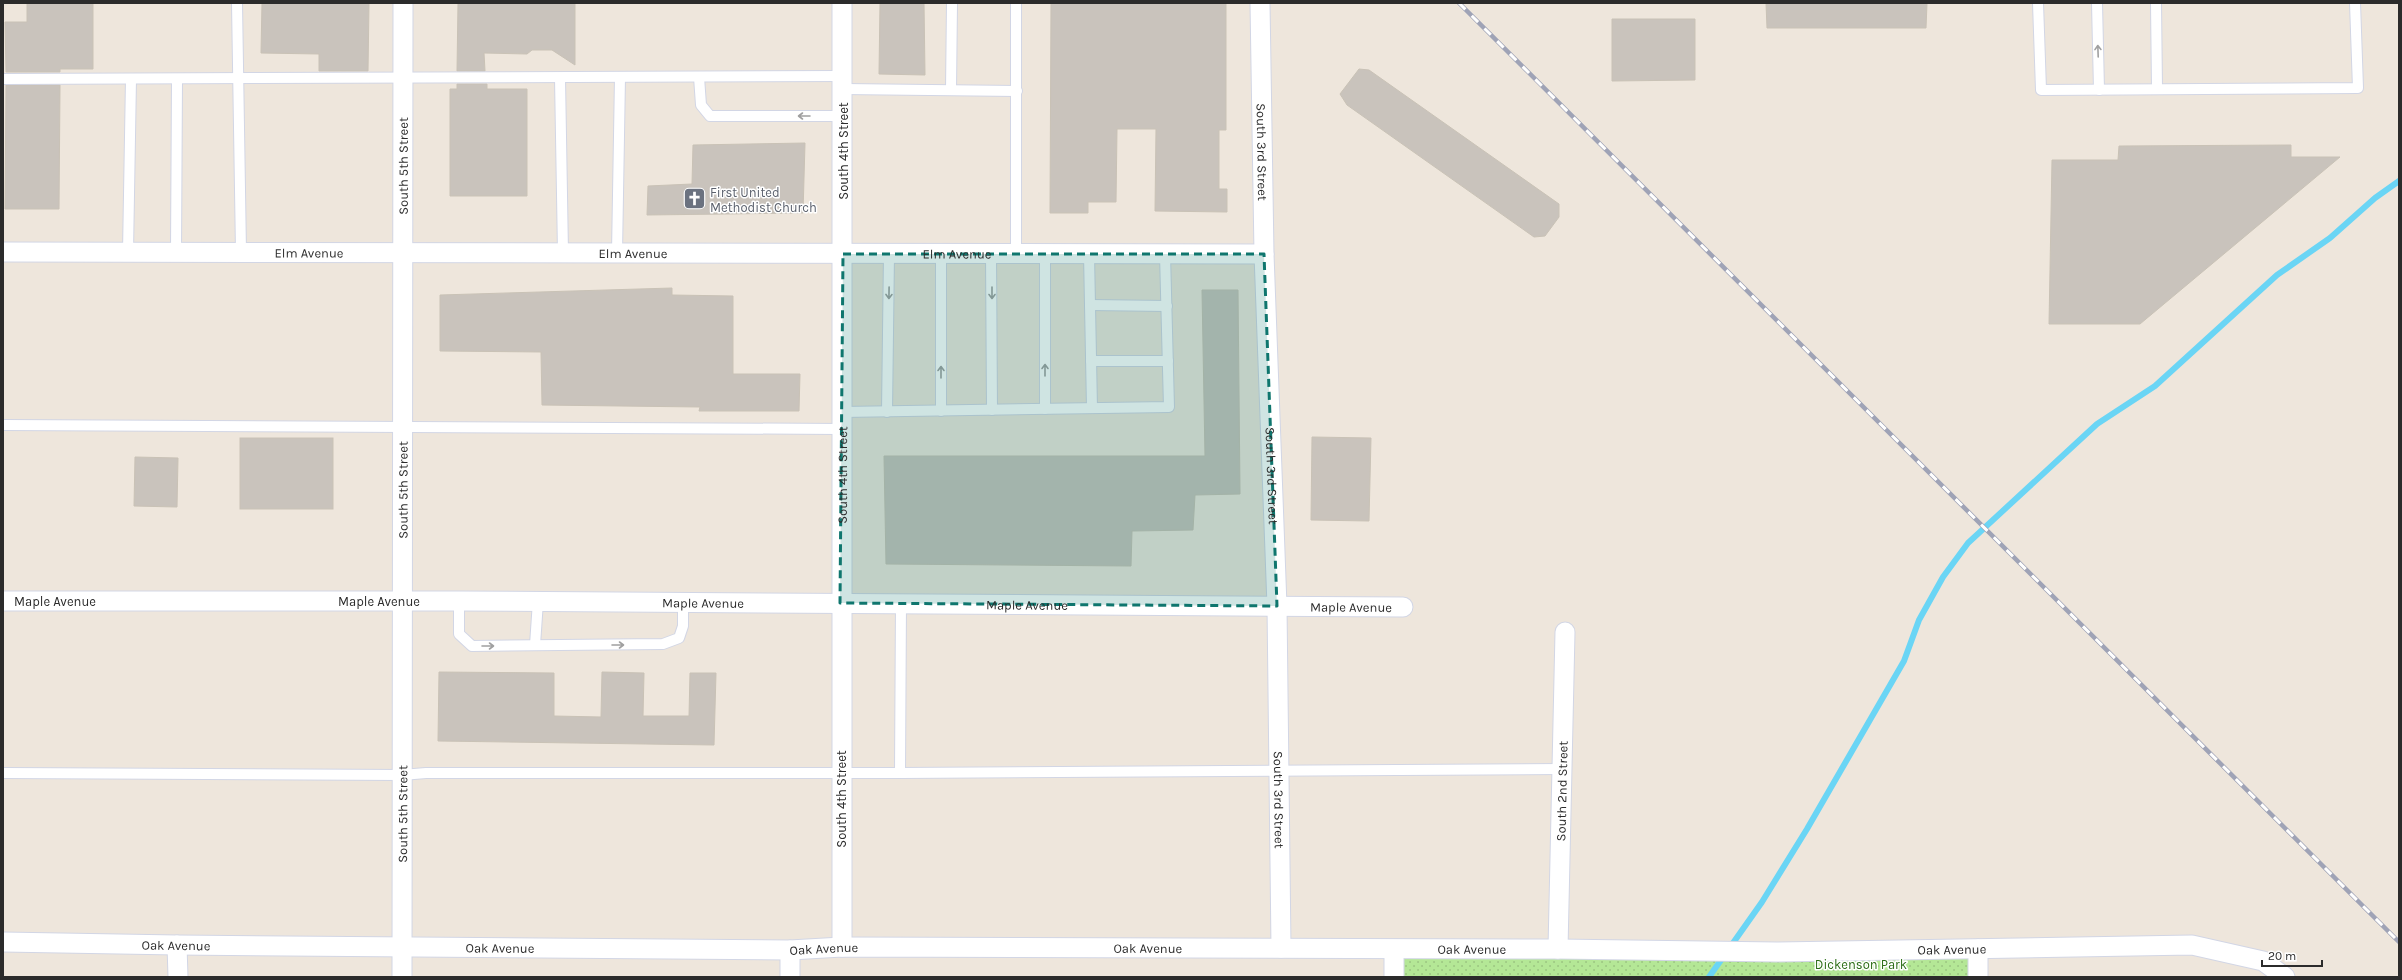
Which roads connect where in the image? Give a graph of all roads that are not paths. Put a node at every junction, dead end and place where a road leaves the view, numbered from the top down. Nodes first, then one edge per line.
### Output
1 (237, 3) edge
2 (403, 3) edge
3 (842, 3) edge
4 (952, 3) edge
5 (1016, 3) edge
6 (1260, 3) edge
7 (2038, 3) edge
8 (2097, 3) edge
9 (2156, 3) edge
10 (2355, 3) edge
11 (699, 77) junction
12 (560, 78) junction
13 (620, 78) junction
14 (3, 79) edge
15 (131, 79) junction
16 (177, 79) junction
17 (238, 79) junction
18 (403, 79) junction
19 (842, 83) junction
20 (2157, 89) junction
21 (951, 90) junction
22 (2099, 90) junction
23 (1016, 91) junction
24 (842, 116) junction
25 (3, 252) edge
26 (128, 252) junction
27 (176, 252) junction
28 (241, 252) junction
29 (403, 252) junction
30 (563, 253) junction
31 (617, 253) junction
32 (843, 254) junction
33 (889, 254) junction
34 (942, 254) junction
35 (992, 254) junction
36 (1016, 254) junction
37 (1044, 254) junction
38 (1089, 254) junction
39 (1166, 254) junction
40 (1264, 254) junction
41 (1090, 305) junction
42 (1167, 306) junction
43 (1091, 361) junction
44 (1168, 361) junction
45 (1092, 408) junction
46 (1045, 409) junction
47 (992, 410) junction
48 (941, 411) junction
49 (887, 412) junction
50 (842, 420) junction
51 (3, 425) edge
52 (402, 428) junction
53 (3, 600) edge
54 (401, 600) junction
55 (459, 600) junction
56 (538, 601) junction
57 (683, 602) junction
58 (840, 602) junction
59 (901, 603) junction
60 (1277, 606) junction
61 (1403, 607) dead end
62 (1565, 632) dead end
63 (535, 645) junction
64 (1562, 769) junction
65 (1278, 771) junction
66 (3, 773) edge
67 (841, 773) junction
68 (900, 773) junction
69 (402, 775) junction
70 (3, 942) edge
71 (178, 945) junction
72 (842, 947) junction
73 (402, 948) junction
74 (1281, 948) junction
75 (1558, 949) junction
76 (1978, 949) junction
77 (790, 950) junction
78 (1394, 950) junction
79 (178, 977) edge
80 (402, 977) edge
81 (790, 977) edge
82 (1394, 977) edge
83 (1978, 977) edge
84 (2285, 977) edge

1 - 17 lane
2 - 18 street, South 5th Street
3 - 19 street, South 4th Street
4 - 21 lane
5 - 23 lane
6 - 40 street, South 3rd Street
7 - 22 lane
22 -> 8 lane
9 - 20 lane
10 - 20 lane
11 - 13 lane
11 - 19 lane
24 -> 11 lane
12 - 13 lane
12 - 18 lane
12 - 30 lane
13 - 31 lane
14 - 15 lane
15 - 16 lane
15 - 26 lane
16 - 17 lane
16 - 27 lane
17 - 18 lane
17 - 28 lane
18 - 29 street, South 5th Street
19 - 21 lane
19 - 24 street, South 4th Street
20 - 22 lane
21 - 23 lane
23 - 36 lane
24 - 32 street, South 4th Street
25 - 26 street, Elm Avenue
26 - 27 street, Elm Avenue
27 - 28 street, Elm Avenue
28 - 29 street, Elm Avenue
29 - 30 street, Elm Avenue
29 - 52 street, South 5th Street
30 - 31 street, Elm Avenue
31 - 32 street, Elm Avenue
32 - 33 street, Elm Avenue
32 - 50 street, South 4th Street
33 - 34 street, Elm Avenue
33 -> 49 lane
34 - 35 street, Elm Avenue
48 -> 34 lane
35 - 36 street, Elm Avenue
35 -> 47 lane
36 - 37 street, Elm Avenue
37 - 38 street, Elm Avenue
46 -> 37 lane
38 - 39 street, Elm Avenue
38 - 41 lane
39 - 40 street, Elm Avenue
39 - 42 lane
40 - 60 street, South 3rd Street
41 - 42 lane
41 - 43 lane
42 - 44 lane
43 - 44 lane
43 - 45 lane
44 - 45 lane
45 - 46 lane
46 - 47 lane
47 - 48 lane
48 - 49 lane
49 - 50 lane
50 - 52 lane
50 - 58 street, South 4th Street
51 - 52 lane
52 - 54 street, South 5th Street
53 - 54 street, Maple Avenue
54 - 55 street, Maple Avenue
54 - 69 street, South 5th Street
55 - 56 street, Maple Avenue
55 -> 63 lane
56 - 57 street, Maple Avenue
56 - 63 lane
57 - 58 street, Maple Avenue
63 -> 57 lane
58 - 59 street, Maple Avenue
58 - 67 street, South 4th Street
59 - 60 street, Maple Avenue
59 - 68 lane
60 - 61 street, Maple Avenue
60 - 65 street, South 3rd Street
62 - 64 street, South 2nd Street
64 - 65 lane
64 - 75 street, South 2nd Street
65 - 68 lane
65 - 74 street, South 3rd Street
66 - 69 lane
67 - 68 lane
67 - 69 lane
67 - 72 street, South 4th Street
69 - 73 street, South 5th Street
70 - 71 street, Oak Avenue
71 - 73 street, Oak Avenue
71 - 79 street
72 - 74 street, Oak Avenue
72 - 77 street, Oak Avenue
73 - 77 street, Oak Avenue
73 - 80 street, South 5th Street
74 - 78 street, Oak Avenue
75 - 76 street, Oak Avenue
75 - 78 street, Oak Avenue
76 - 83 street
76 - 84 street, Oak Avenue
77 - 81 street
78 - 82 street

